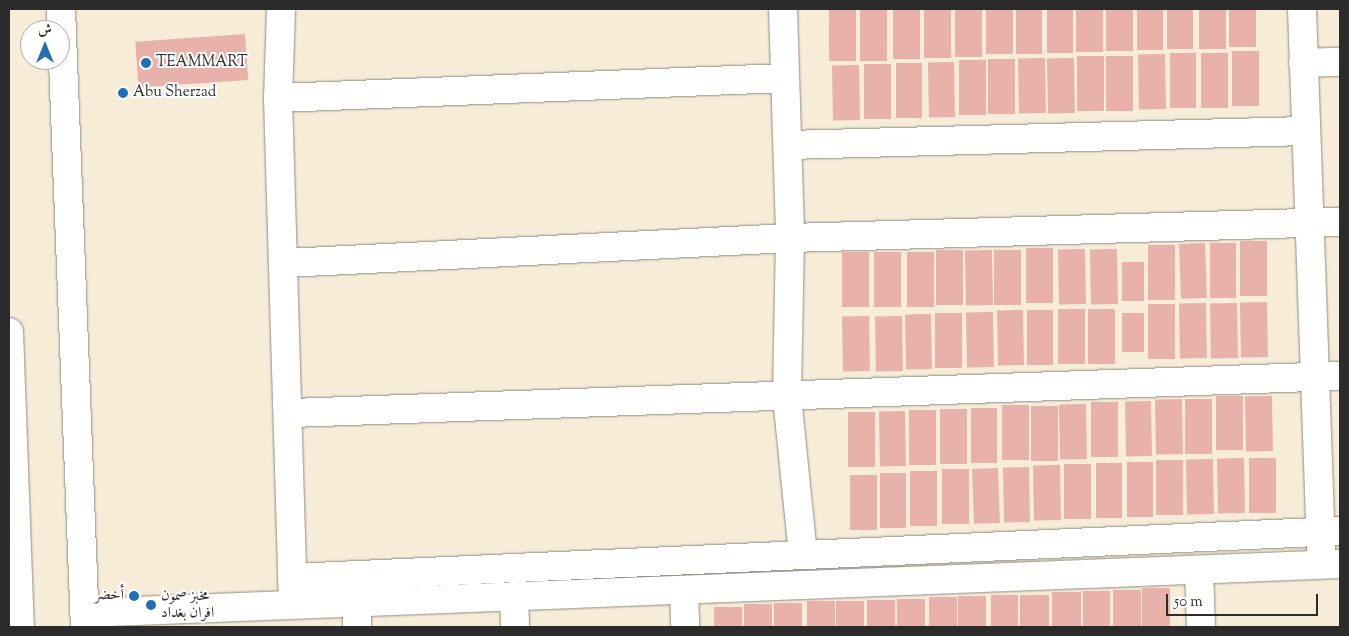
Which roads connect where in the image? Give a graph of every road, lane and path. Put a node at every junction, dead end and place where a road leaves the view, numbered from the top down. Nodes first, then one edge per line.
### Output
1 (60, 9) edge
2 (281, 9) edge
3 (783, 9) edge
4 (1302, 9) edge
5 (1340, 62) edge
6 (1303, 63) junction
7 (786, 78) junction
8 (278, 98) junction
9 (1305, 130) junction
10 (788, 145) junction
11 (1340, 222) edge
12 (1312, 223) junction
13 (790, 238) junction
14 (286, 263) junction
15 (9, 332) edge
16 (1328, 376) edge
17 (787, 397) junction
18 (291, 412) junction
19 (1330, 532) edge
20 (803, 554) junction
21 (1331, 565) edge
22 (1199, 570) junction
23 (292, 578) junction
24 (684, 590) junction
25 (514, 596) junction
26 (293, 605) junction
27 (357, 615) edge
28 (85, 620) edge
29 (20, 627) edge
30 (515, 627) edge
31 (685, 627) edge
32 (1201, 627) edge

1 - 28 street
2 - 8 street
3 - 7 street
4 - 6 street
5 - 6 street
6 - 9 street
7 - 8 street
7 - 10 street
8 - 14 street
9 - 10 street
9 - 12 street
10 - 13 street
11 - 12 street
12 - 13 street
12 - 16 street
13 - 14 street
13 - 17 street
14 - 18 street
15 - 29 street
16 - 17 street
16 - 19 street
17 - 18 street
17 - 20 street
18 - 23 street
19 - 20 street
19 - 21 street
20 - 23 street
21 - 22 street
22 - 24 street
22 - 32 street
23 - 26 street
24 - 25 street
24 - 31 street
25 - 27 street
25 - 30 street
26 - 27 street
26 - 28 street

